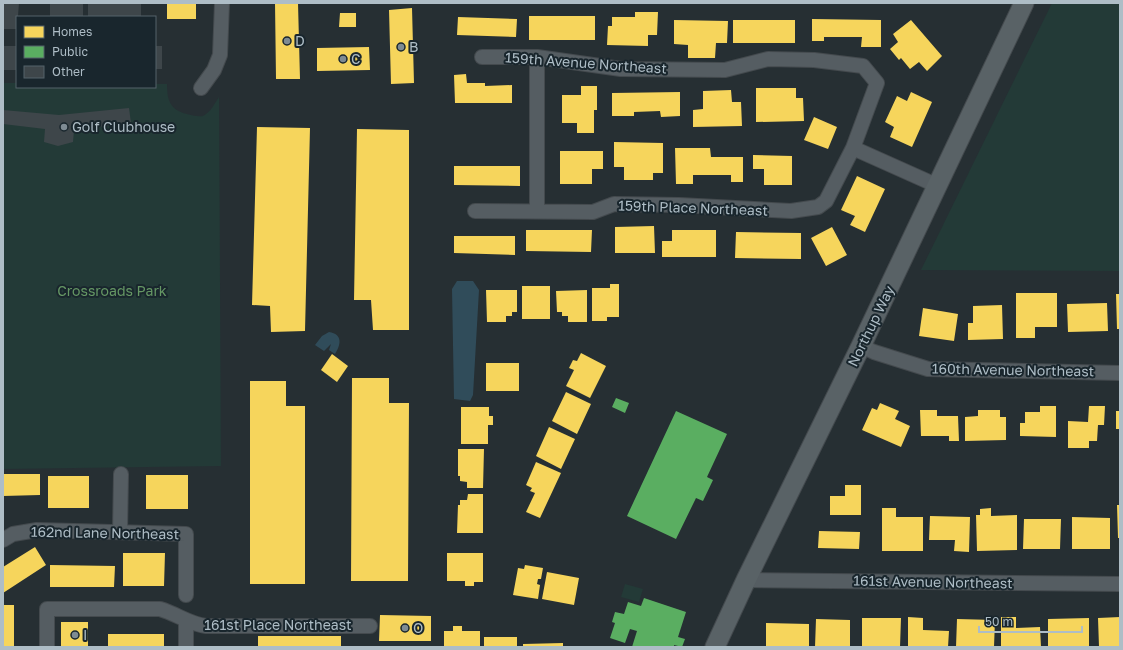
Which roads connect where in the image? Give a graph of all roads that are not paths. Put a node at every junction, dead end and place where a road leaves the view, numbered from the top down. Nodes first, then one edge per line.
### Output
1 (222, 3) edge
2 (1024, 3) edge
3 (482, 57) dead end
4 (537, 57) junction
5 (202, 88) dead end
6 (853, 148) junction
7 (938, 186) junction
8 (475, 211) dead end
9 (537, 211) junction
10 (861, 346) junction
11 (1120, 373) edge
12 (121, 474) dead end
13 (120, 532) junction
14 (6, 534) edge
15 (746, 580) junction
16 (1120, 584) edge
17 (186, 595) dead end
18 (186, 621) junction
19 (370, 626) dead end
20 (47, 647) edge
21 (186, 647) edge
22 (715, 647) edge

1 - 5 street
2 - 7 street, Northup Way
3 - 4 street, 159th Avenue Northeast
4 - 6 street, 159th Avenue Northeast
4 - 9 street
6 - 7 street
6 - 9 street, 159th Place Northeast
7 - 10 street, Northup Way
8 - 9 street, 159th Place Northeast
10 - 11 street, 160th Avenue Northeast
10 - 15 street, Northup Way
12 - 13 street
13 - 14 street, 162nd Lane Northeast
13 - 17 street, 162nd Lane Northeast
15 - 16 street, 161st Avenue Northeast
15 - 22 street, Northup Way
18 - 19 street, 161st Place Northeast
18 - 20 street, 161st Place Northeast
18 - 21 street

